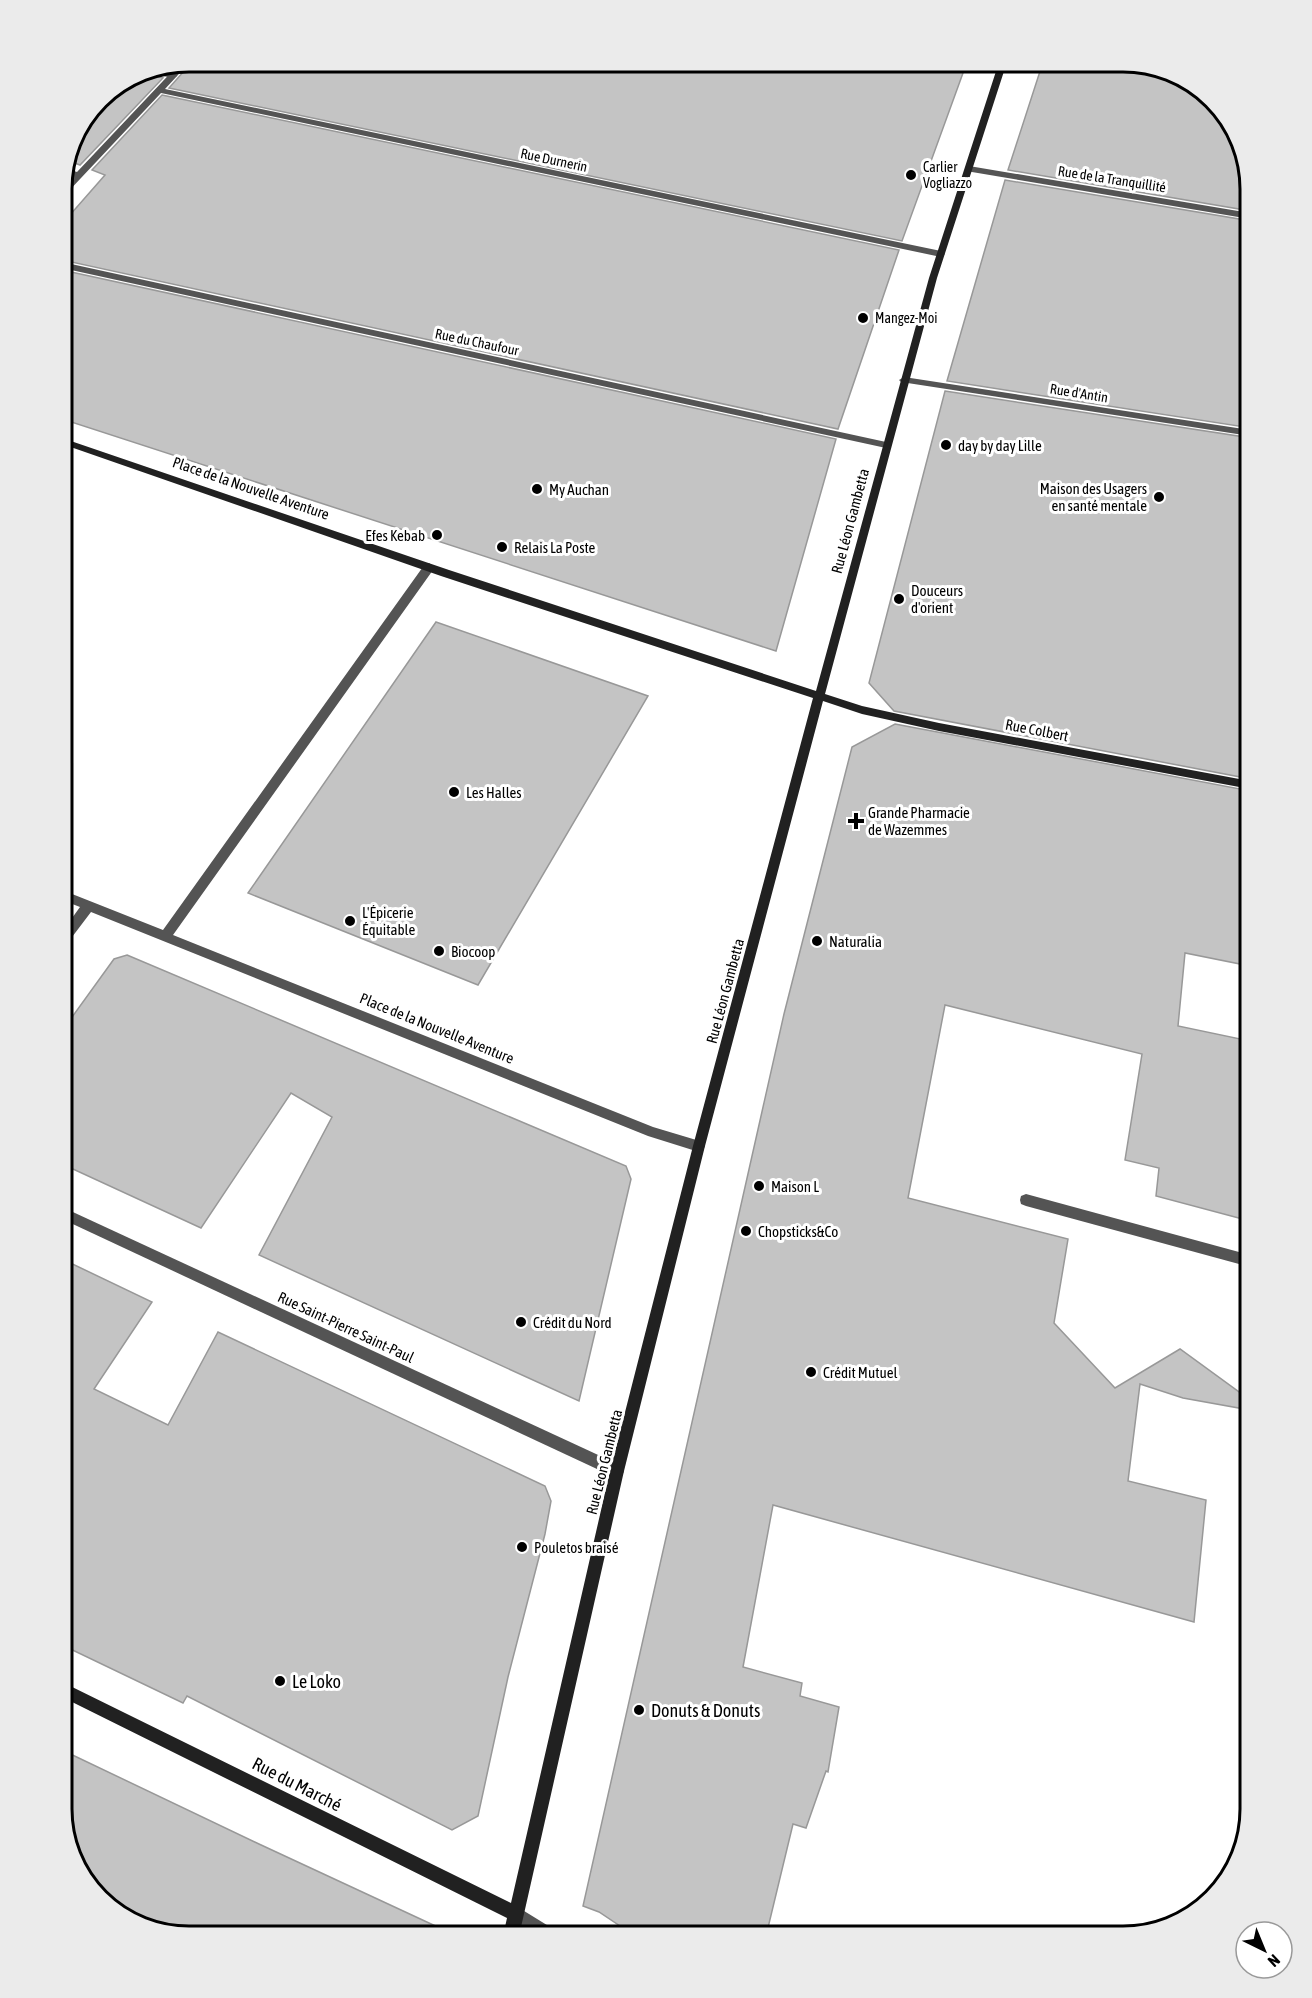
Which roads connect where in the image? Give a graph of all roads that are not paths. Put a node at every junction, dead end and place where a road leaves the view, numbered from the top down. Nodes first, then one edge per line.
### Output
1 (1000, 72) edge
2 (176, 73) edge
3 (166, 74) edge
4 (173, 76) junction
5 (161, 91) junction
6 (969, 169) junction
7 (73, 174) edge
8 (78, 176) junction
9 (72, 182) edge
10 (1240, 214) edge
11 (941, 254) junction
12 (72, 268) edge
13 (904, 380) junction
14 (1240, 431) edge
15 (72, 444) edge
16 (886, 445) junction
17 (429, 567) junction
18 (820, 697) junction
19 (1240, 783) edge
20 (72, 900) edge
21 (88, 906) junction
22 (72, 928) edge
23 (165, 937) junction
24 (699, 1146) junction
25 (1026, 1200) dead end
26 (72, 1218) edge
27 (1240, 1258) edge
28 (617, 1471) junction
29 (72, 1694) edge
30 (516, 1914) junction
31 (513, 1926) edge
32 (534, 1926) edge

1 - 6 street, Rue Léon Gambetta
2 - 4 street
3 - 4 street
4 - 5 street
5 - 8 street
5 - 11 street, Rue Durnerin
6 - 10 street, Rue de la Tranquillité
6 - 11 street, Rue Léon Gambetta
7 - 8 street
8 - 9 street
11 - 13 street, Rue Léon Gambetta
12 - 16 street, Rue du Chaufour
13 - 14 street, Rue d'Antin
13 - 16 street, Rue Léon Gambetta
15 - 17 street, Place de la Nouvelle Aventure
16 - 18 street, Rue Léon Gambetta
17 - 18 street, Place de la Nouvelle Aventure
17 - 23 street
18 - 19 street, Rue Colbert
18 - 24 street, Rue Léon Gambetta
20 - 21 street, Place de la Nouvelle Aventure
21 - 22 street
21 - 23 street, Place de la Nouvelle Aventure
23 - 24 street, Place de la Nouvelle Aventure
24 - 28 street, Rue Léon Gambetta
25 - 27 street
26 - 28 street, Rue Saint-Pierre Saint-Paul
28 - 30 street, Rue Léon Gambetta
29 - 30 street, Rue du Marché
30 - 31 street, Rue Léon Gambetta
30 - 32 street

